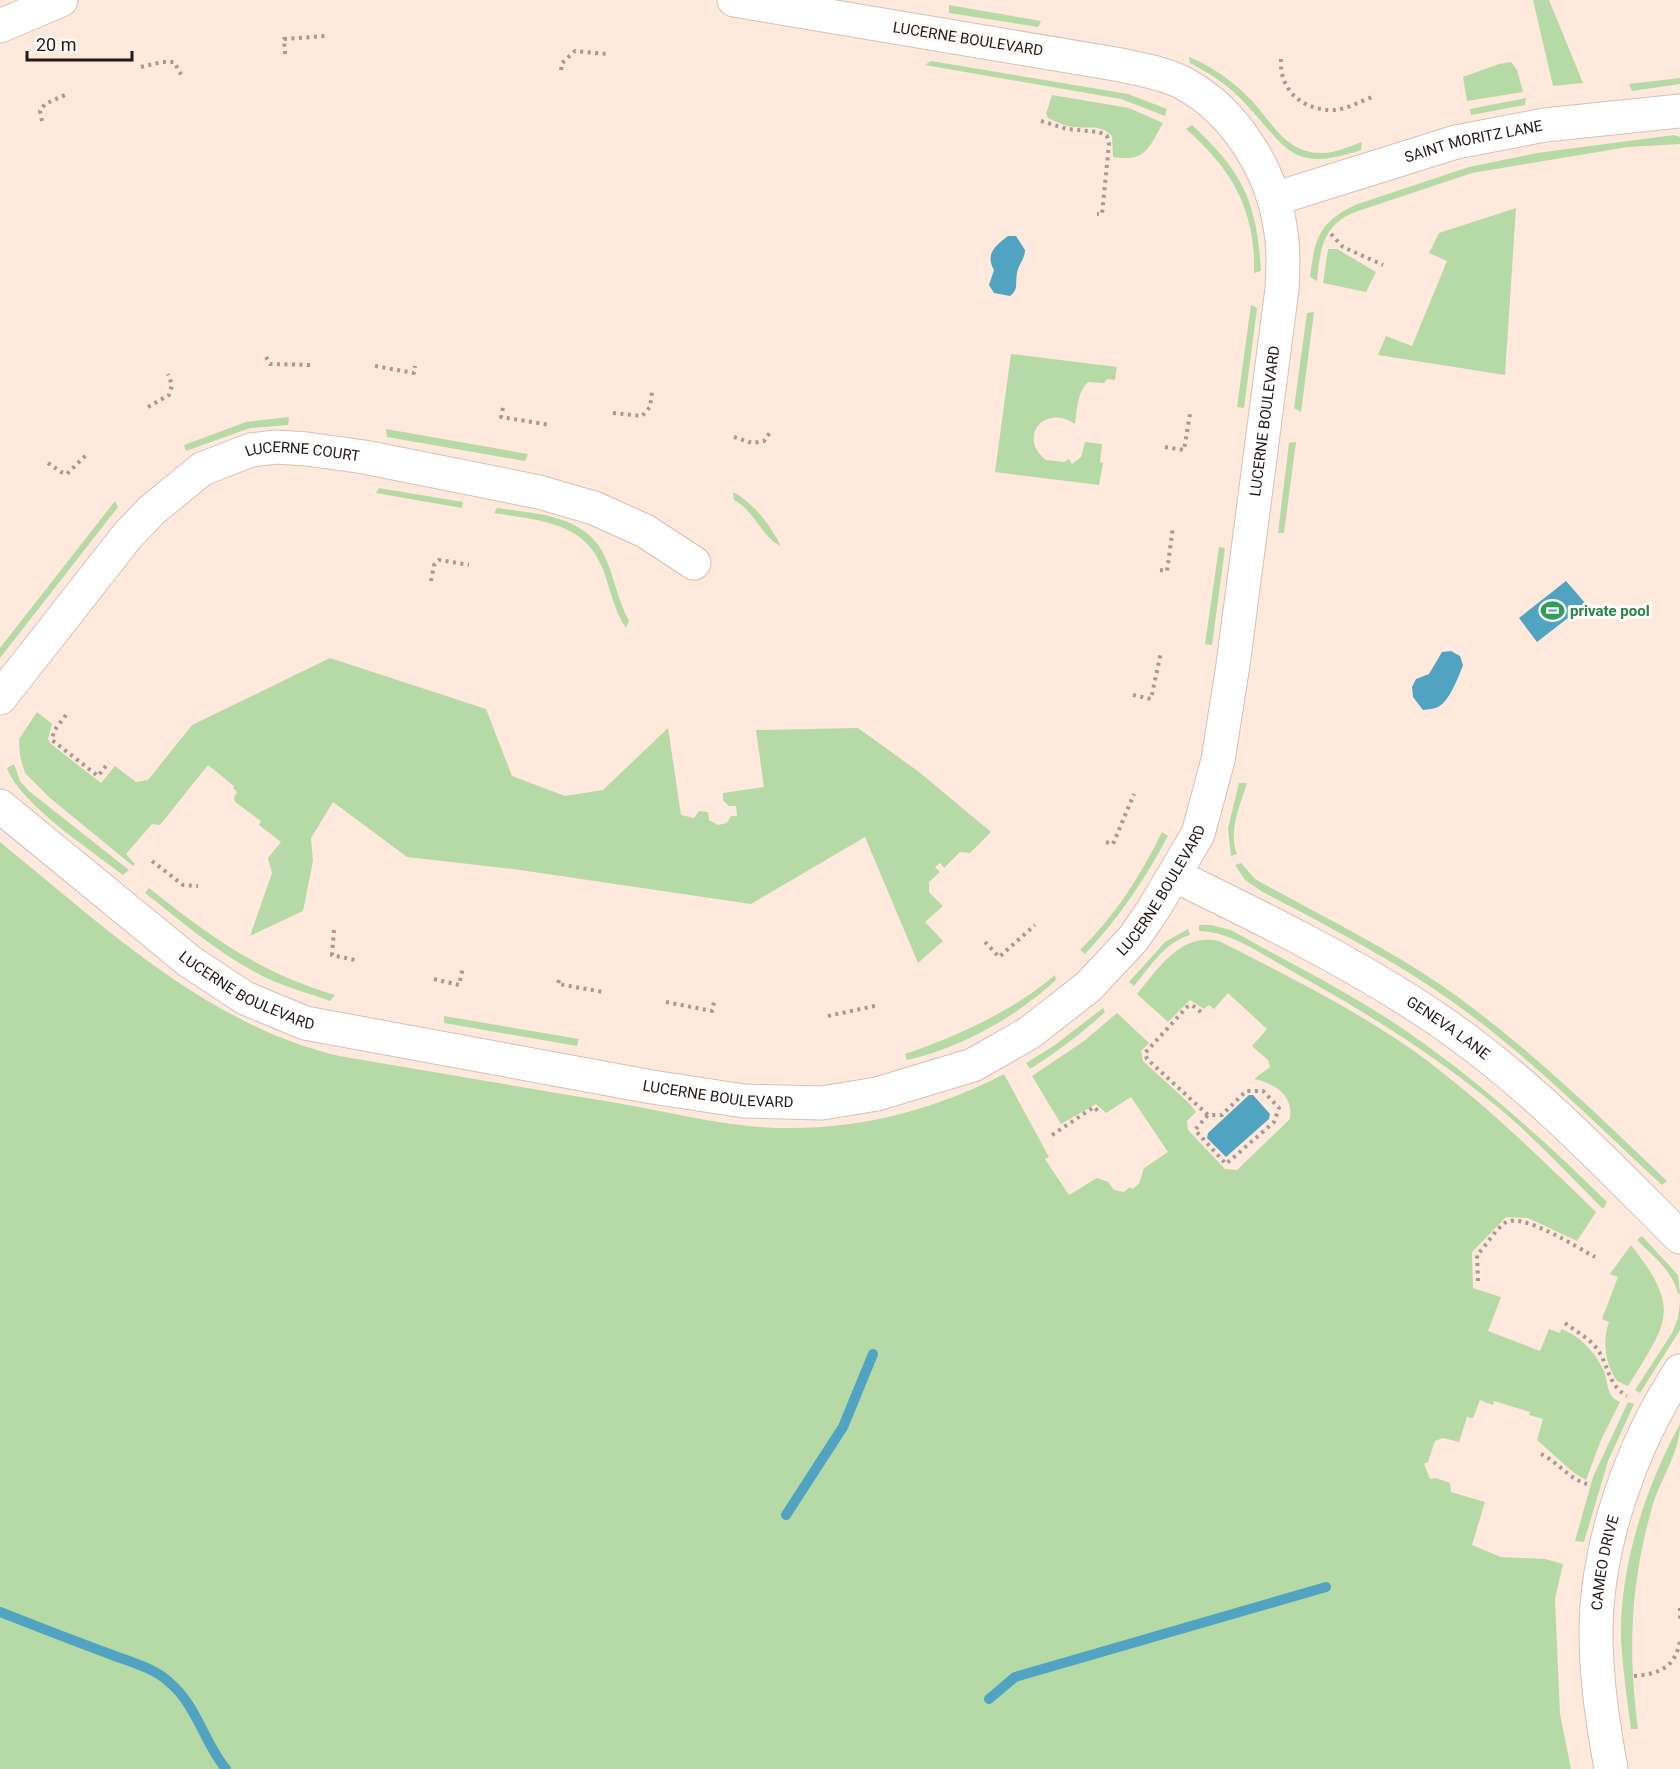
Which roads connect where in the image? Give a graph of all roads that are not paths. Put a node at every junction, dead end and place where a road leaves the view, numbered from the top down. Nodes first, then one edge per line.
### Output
1 (62, 0) edge
2 (734, 0) edge
3 (0, 26) edge
4 (1680, 111) edge
5 (1274, 199) junction
6 (693, 563) dead end
7 (0, 698) edge
8 (0, 806) edge
9 (1176, 876) junction
10 (1680, 1237) edge
11 (1680, 1371) edge
12 (1611, 1769) edge

1 - 3 street
2 - 5 street, LUCERNE BOULEVARD
4 - 5 street, SAINT MORITZ LANE
5 - 9 street, LUCERNE BOULEVARD
6 - 7 street, LUCERNE COURT
8 - 9 street, LUCERNE BOULEVARD
9 - 10 street, GENEVA LANE
11 - 12 street, CAMEO DRIVE

